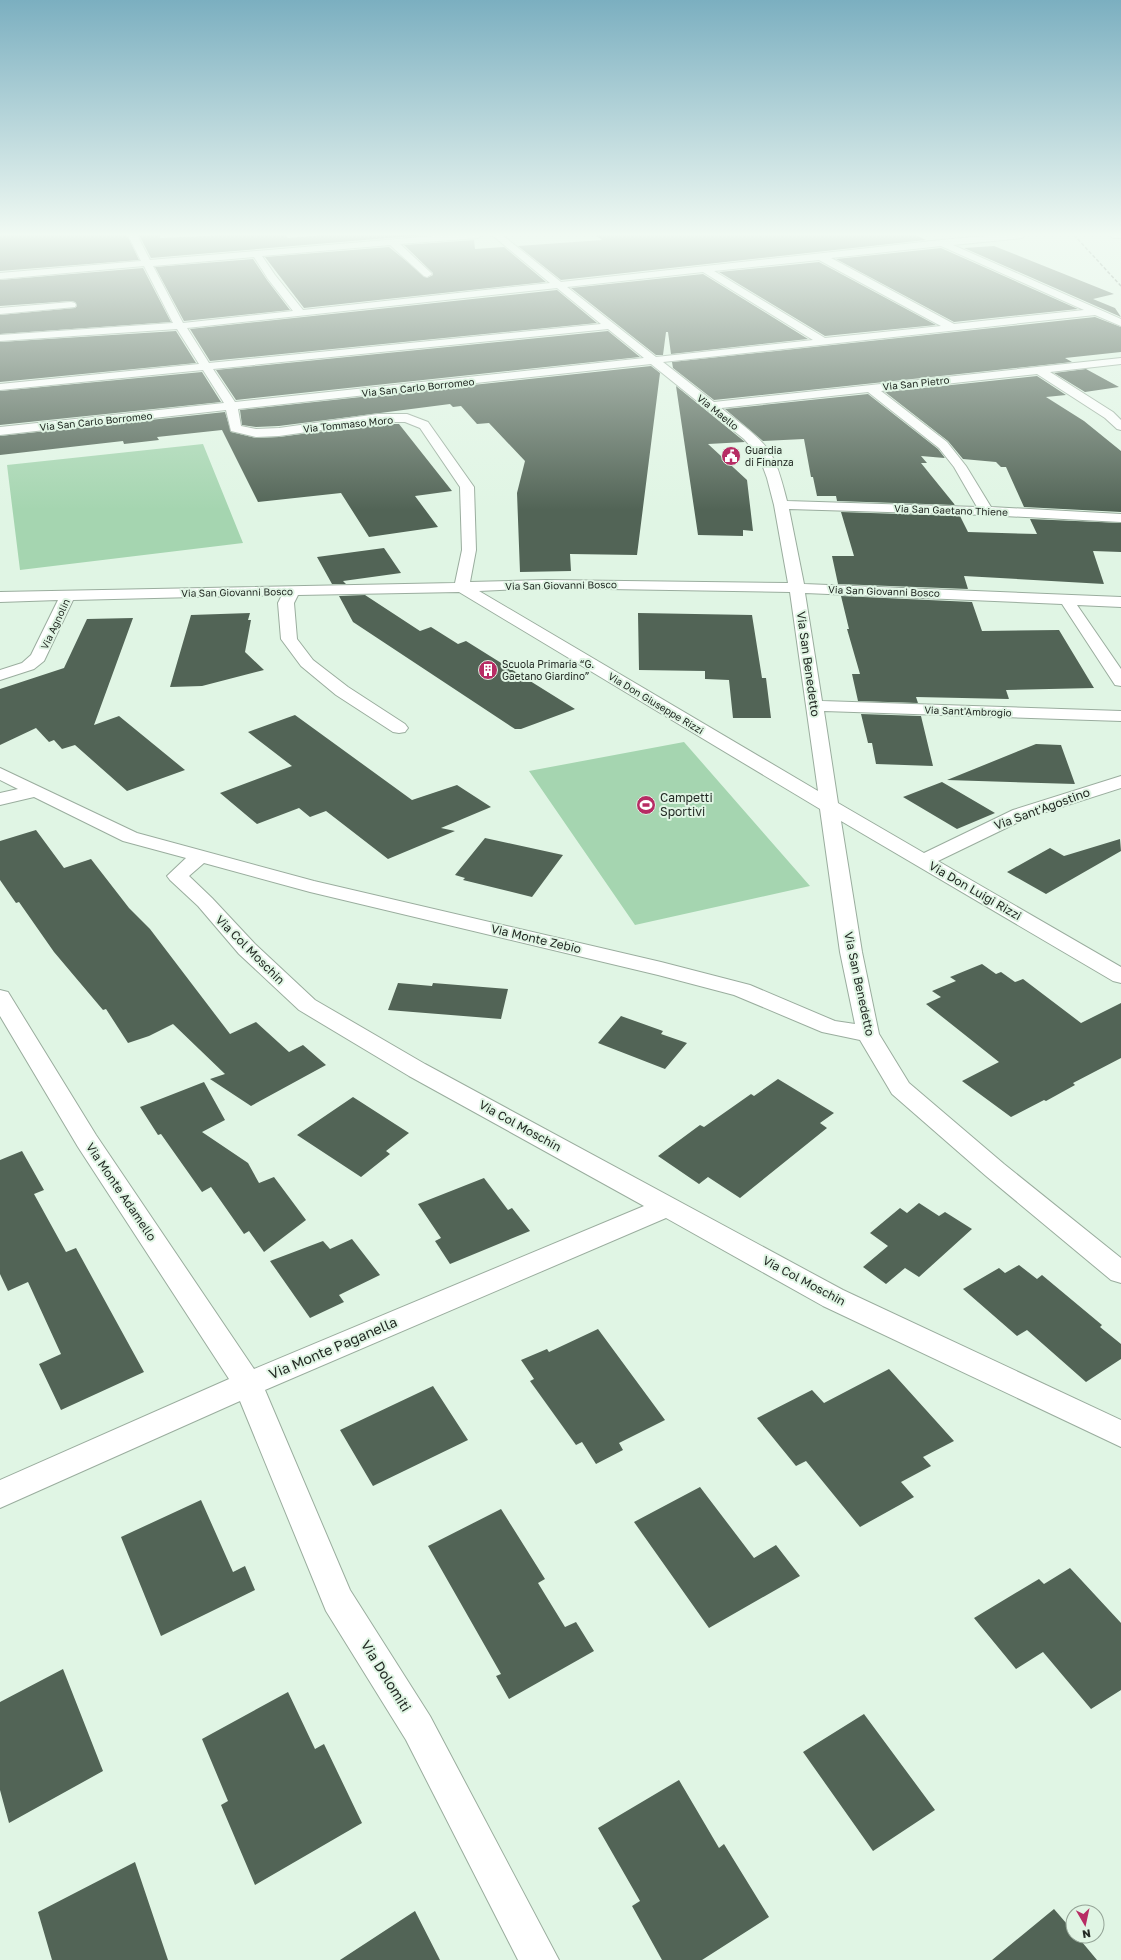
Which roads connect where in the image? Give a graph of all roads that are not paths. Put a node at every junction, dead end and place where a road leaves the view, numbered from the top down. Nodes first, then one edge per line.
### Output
1 (173, 326) edge
2 (180, 326) edge
3 (606, 326) edge
4 (611, 326) edge
5 (799, 326) edge
6 (950, 326) edge
7 (967, 326) edge
8 (953, 328) junction
9 (0, 329) edge
10 (49, 335) junction
11 (0, 338) edge
12 (824, 342) junction
13 (655, 360) junction
14 (1121, 361) edge
15 (205, 367) junction
16 (1039, 370) junction
17 (0, 387) edge
18 (870, 388) junction
19 (711, 406) junction
20 (232, 407) junction
21 (1121, 426) edge
22 (0, 431) edge
23 (781, 505) junction
24 (986, 511) junction
25 (1121, 518) edge
26 (462, 587) junction
27 (797, 588) junction
28 (292, 591) junction
29 (68, 595) junction
30 (0, 597) edge
31 (1066, 599) junction
32 (1121, 602) edge
33 (0, 675) edge
34 (1121, 681) edge
35 (814, 706) junction
36 (1121, 716) edge
37 (399, 728) dead end
38 (0, 774) edge
39 (1121, 782) edge
40 (35, 791) junction
41 (0, 800) edge
42 (829, 806) junction
43 (200, 856) junction
44 (923, 861) junction
45 (1121, 976) edge
46 (0, 997) edge
47 (868, 1034) junction
48 (668, 1207) junction
49 (1121, 1273) edge
50 (248, 1384) junction
51 (1121, 1434) edge
52 (0, 1494) edge
53 (539, 1960) edge

1 - 10 street
2 - 15 street
3 - 15 street
4 - 13 street, Via Maello
5 - 12 street
6 - 8 street
7 - 8 street, Via San Carlo Borromeo
8 - 12 street, Via San Carlo Borromeo
9 - 10 street
10 - 11 street
12 - 13 street, Via San Carlo Borromeo
13 - 19 street, Via Maello
13 - 20 street, Via San Carlo Borromeo
14 - 16 street, Via San Pietro
15 - 17 street
15 - 20 street
16 - 18 street, Via San Pietro
16 - 21 street
18 - 19 street, Via San Pietro
18 - 24 street
19 - 23 street, Via Maello
20 - 22 street, Via San Carlo Borromeo
20 - 26 street, Via Tommaso Moro
23 - 24 street, Via San Gaetano Thiene
23 - 27 street, Via Maello
24 - 25 street, Via San Gaetano Thiene
26 - 27 street, Via San Giovanni Bosco
26 - 28 street, Via San Giovanni Bosco
26 - 42 street, Via Don Giuseppe Rizzi
27 - 31 street, Via San Giovanni Bosco
27 - 35 street, Via San Benedetto
28 - 29 street, Via San Giovanni Bosco
28 - 37 street
29 - 30 street, Via San Giovanni Bosco
29 - 33 street, Via Agnolin
31 - 32 street, Via San Giovanni Bosco
31 - 34 street
35 - 36 street, Via Sant'Ambrogio
35 - 42 street, Via San Benedetto
38 - 40 street
39 - 44 street, Via Sant'Agostino
40 - 41 street
40 - 43 street
42 - 44 street, Via Don Luigi Rizzi
42 - 47 street, Via San Benedetto
43 - 47 street, Via Monte Zebio
43 - 48 street, Via Col Moschin
44 - 45 street, Via Don Luigi Rizzi
46 - 50 street, Via Monte Adamello
47 - 49 street, Via San Benedetto
48 - 50 street, Via Monte Paganella
48 - 51 street, Via Col Moschin
50 - 52 street, Via Monte Paganella
50 - 53 street, Via Dolomiti

